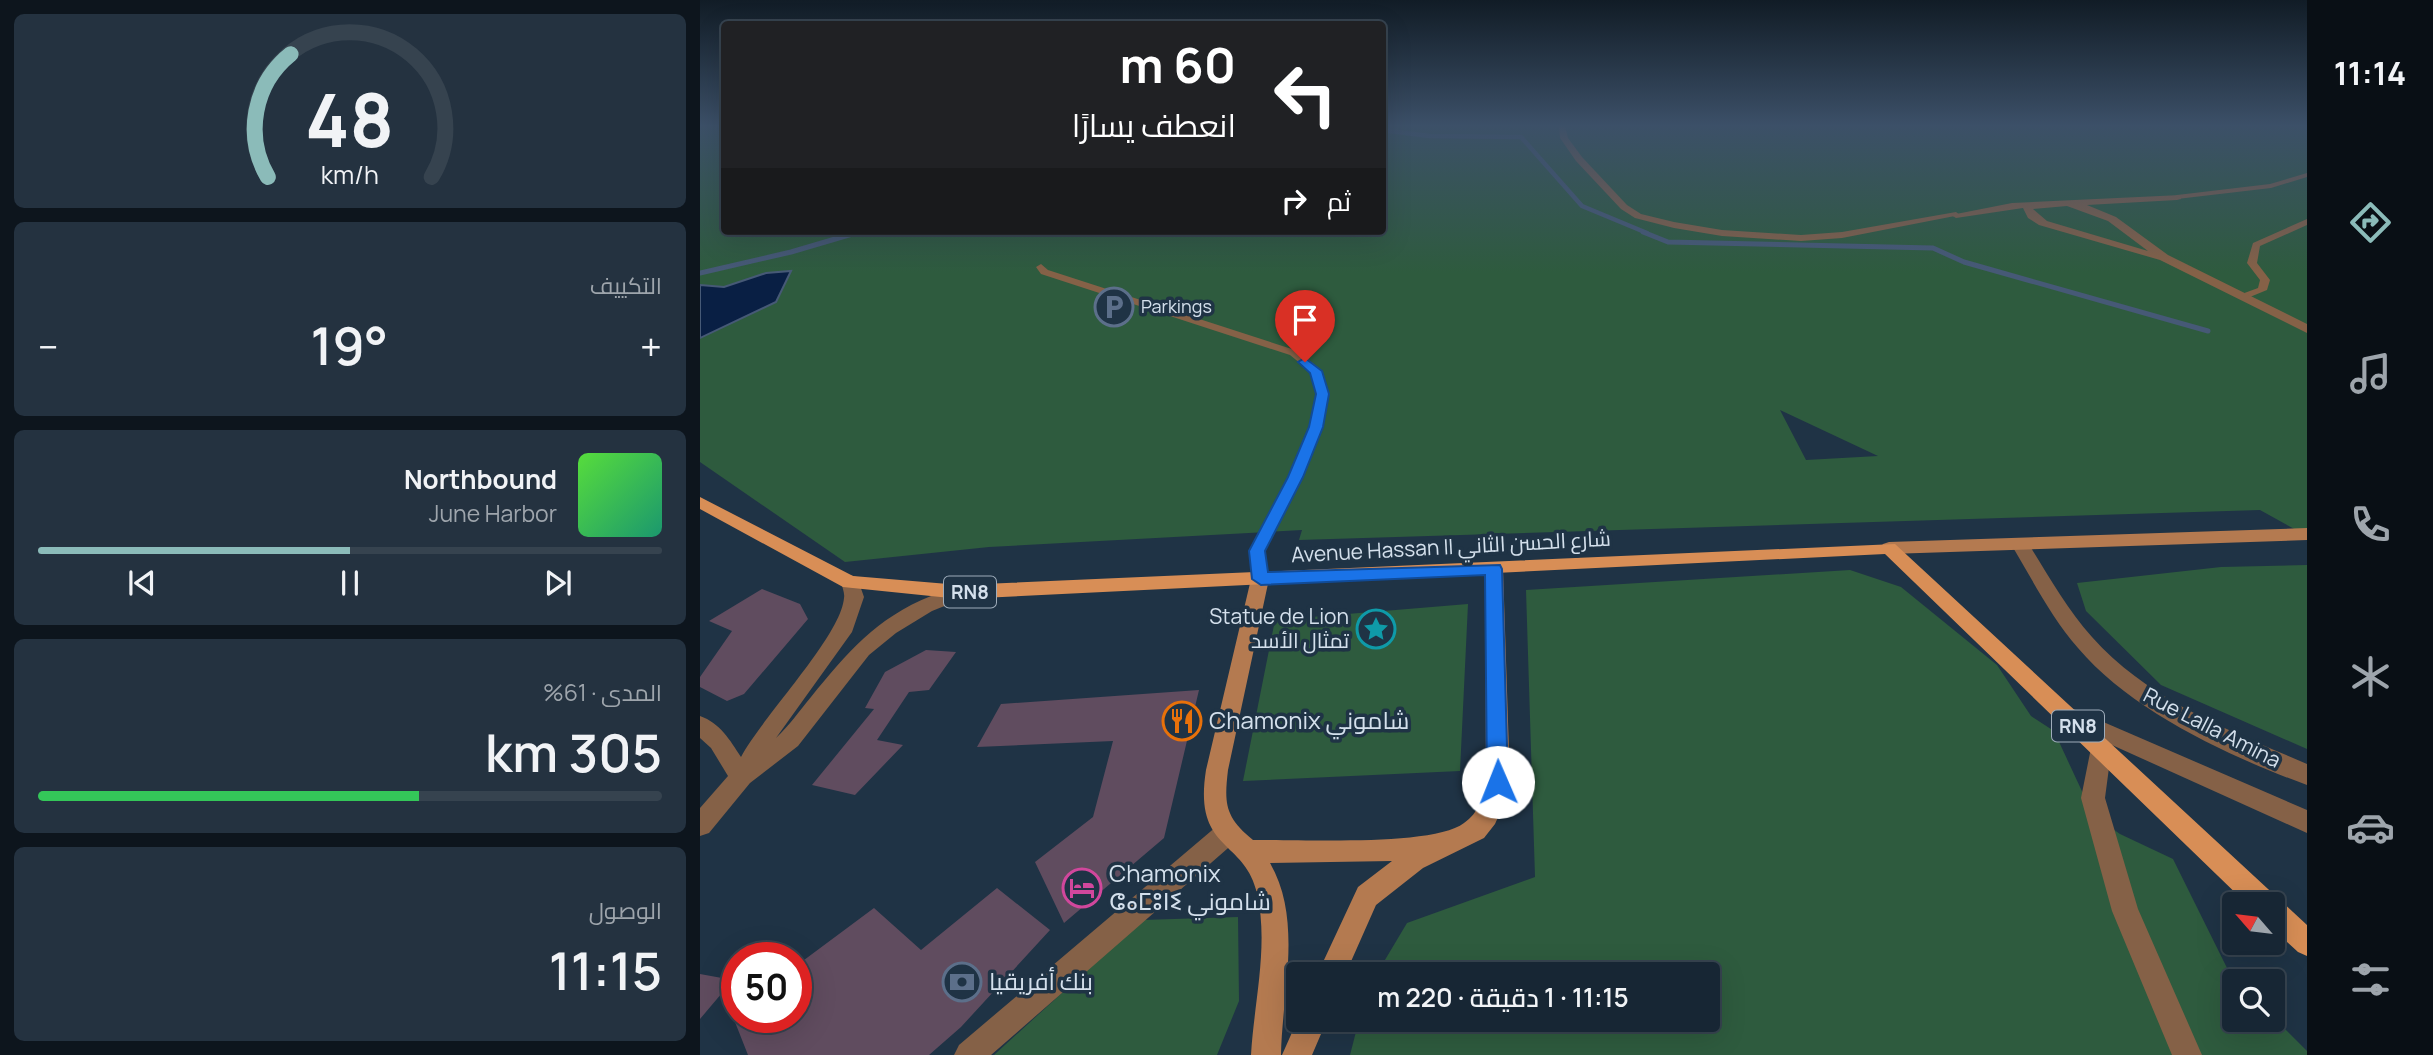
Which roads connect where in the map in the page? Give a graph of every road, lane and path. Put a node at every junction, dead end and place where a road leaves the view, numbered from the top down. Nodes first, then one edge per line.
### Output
1 (1594, 175) edge
2 (2307, 176) edge
3 (2177, 197) junction
4 (2064, 202) junction
5 (2032, 205) junction
6 (1956, 215) junction
7 (2127, 217) junction
8 (2307, 222) edge
9 (2058, 228) junction
10 (2176, 264) junction
11 (1041, 267) dead end
12 (2242, 297) junction
13 (2307, 329) edge
14 (700, 502) edge
15 (2307, 534) edge
16 (2020, 544) junction
17 (1889, 548) junction
18 (1494, 569) junction
19 (1261, 579) junction
20 (850, 582) junction
21 (960, 592) junction
22 (2068, 716) junction
23 (700, 725) edge
24 (2102, 748) junction
25 (2307, 775) edge
26 (741, 778) junction
27 (2307, 822) edge
28 (700, 825) edge
29 (1226, 834) junction
30 (1443, 844) junction
31 (1248, 852) junction
32 (2253, 892) edge
33 (2286, 923) edge
34 (2307, 943) edge
35 (1337, 962) edge
36 (1308, 1032) edge
37 (969, 1055) edge
38 (1266, 1055) edge
39 (1297, 1055) edge
40 (2187, 1055) edge

1 - 6 lane
2 - 3 lane
3 - 4 street
3 - 7 street
4 - 5 street
4 - 7 street
5 - 6 street
5 - 9 street
6 - 9 street
7 - 10 street
8 - 12 lane
9 - 10 street
10 - 12 street
11 - 19 lane
12 - 13 street
14 - 20 main road, Avenue Hassan II شارع الحسن الثاني / RN8
15 - 16 main road
16 - 17 main road
16 - 25 street, Rue Lalla Amina
17 - 18 main road, Avenue Hassan II شارع الحسن الثاني / RN8
17 - 22 main road, RN8
18 - 19 main road, Avenue Hassan II شارع الحسن الثاني / RN8
18 - 30 main road
19 - 21 main road, Avenue Hassan II شارع الحسن الثاني / RN8
19 - 29 main road
20 - 21 main road, Avenue Hassan II شارع الحسن الثاني / RN8
20 - 26 street
21 - 26 street
22 - 24 main road, RN8
22 - 27 street
23 - 26 street
24 - 32 main road, RN8
24 - 40 street
26 - 28 street
29 - 31 main road
29 - 37 street
30 - 31 main road
30 - 35 main road
31 - 38 main road
33 - 34 main road
36 - 39 main road

